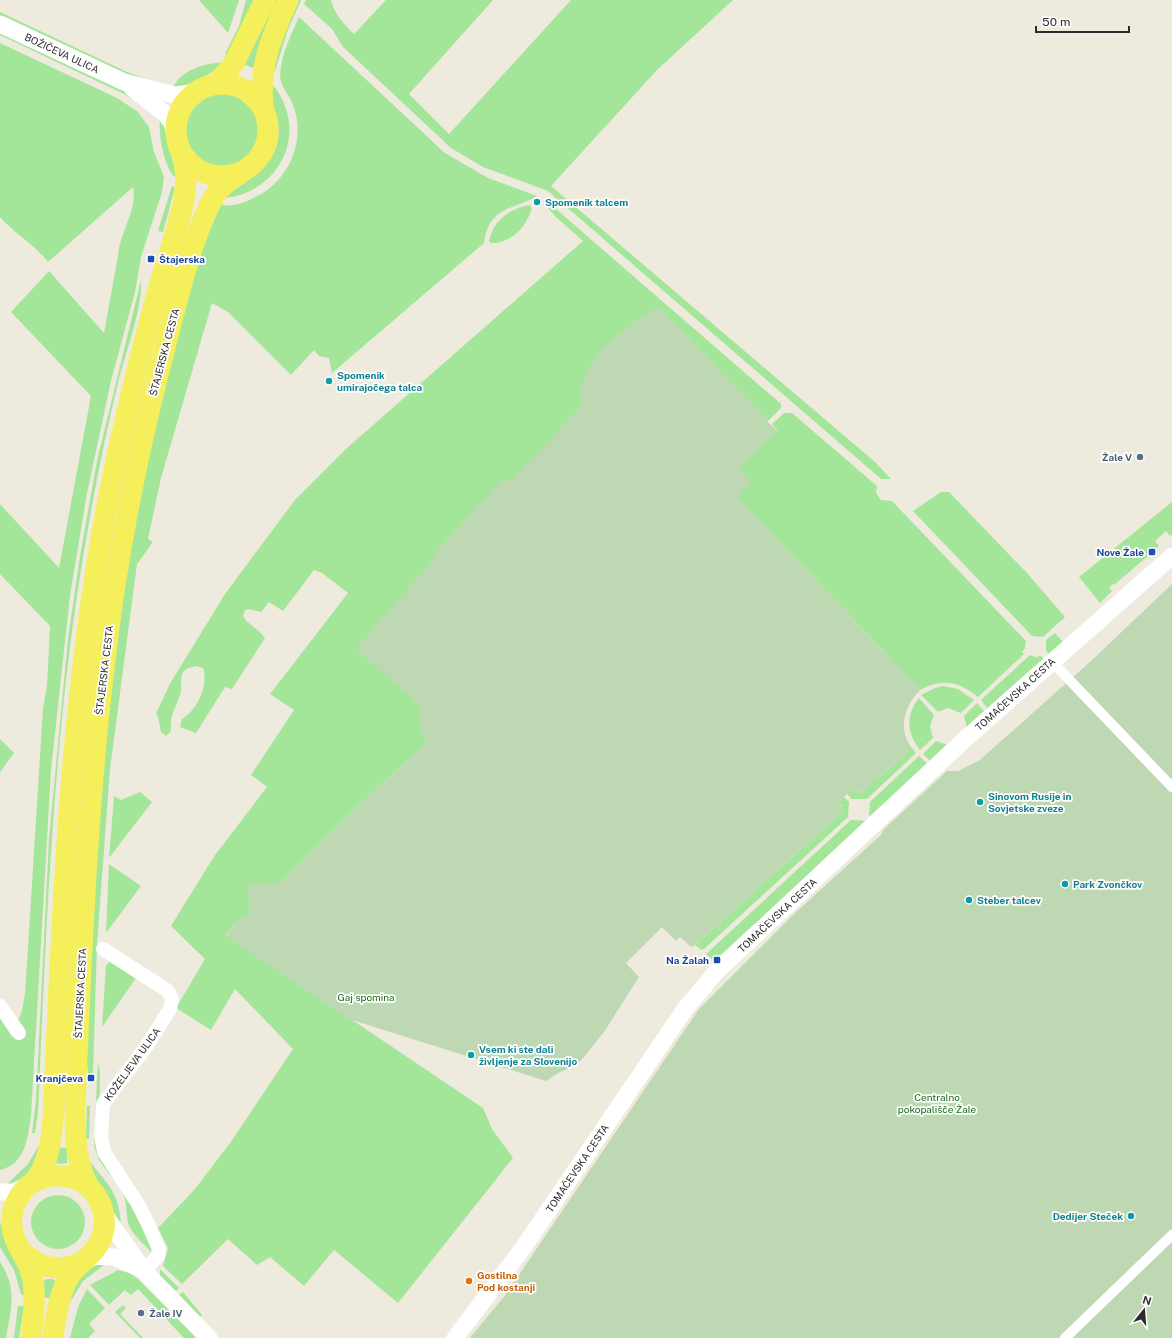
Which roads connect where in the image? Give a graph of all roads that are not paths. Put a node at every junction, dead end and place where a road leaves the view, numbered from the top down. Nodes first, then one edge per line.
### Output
1 (265, 0) edge
2 (288, 0) edge
3 (0, 24) edge
4 (124, 82) junction
5 (216, 84) junction
6 (194, 93) junction
7 (263, 107) junction
8 (176, 127) junction
9 (183, 155) junction
10 (240, 173) junction
11 (1172, 556) edge
12 (1057, 667) dead end
13 (1172, 787) edge
14 (103, 948) dead end
15 (0, 1006) edge
16 (19, 1033) dead end
17 (32, 1183) junction
18 (90, 1189) junction
19 (0, 1192) edge
20 (0, 1212) edge
21 (104, 1214) junction
22 (1172, 1235) edge
23 (17, 1240) junction
24 (86, 1259) junction
25 (144, 1271) junction
26 (31, 1338) edge
27 (53, 1338) edge
28 (209, 1338) edge
29 (455, 1338) edge
30 (1065, 1338) edge

1 - 5 main road, ŠTAJERSKA CESTA
2 - 7 main road, ŠTAJERSKA CESTA
3 - 4 street, BOŽIČEVA ULICA
4 - 6 street, BOŽIČEVA ULICA
4 - 8 street, BOŽIČEVA ULICA
5 - 6 main road, ŠTAJERSKA CESTA
5 - 7 main road, ŠTAJERSKA CESTA
6 - 8 main road, ŠTAJERSKA CESTA
7 - 10 main road, ŠTAJERSKA CESTA
8 - 9 main road, ŠTAJERSKA CESTA
9 - 10 main road, ŠTAJERSKA CESTA
9 - 17 main road, ŠTAJERSKA CESTA
10 - 18 main road, ŠTAJERSKA CESTA
11 - 29 street, TOMAČEVSKA CESTA
12 - 13 street
14 - 25 street, KOŽELJEVA ULICA
15 - 16 street
17 - 18 main road, ŠTAJERSKA CESTA
17 - 19 street
17 - 23 main road, ŠTAJERSKA CESTA
18 - 21 main road, ŠTAJERSKA CESTA
20 - 23 street
21 - 24 main road, ŠTAJERSKA CESTA
21 - 25 street
22 - 30 street
23 - 24 main road
23 - 26 main road, ŠTAJERSKA CESTA
24 - 25 street
24 - 27 main road, ŠTAJERSKA CESTA
25 - 28 street

